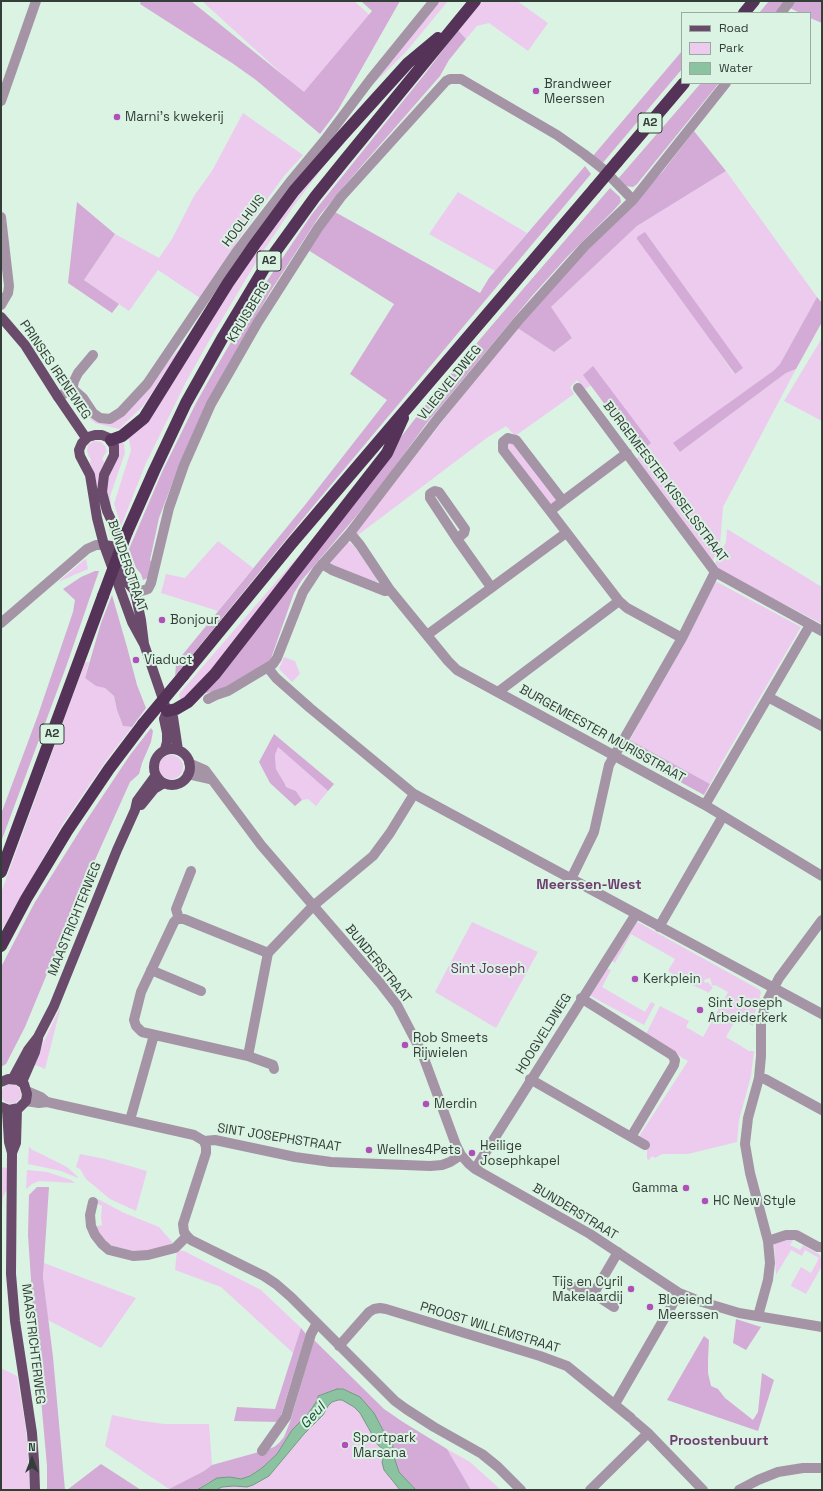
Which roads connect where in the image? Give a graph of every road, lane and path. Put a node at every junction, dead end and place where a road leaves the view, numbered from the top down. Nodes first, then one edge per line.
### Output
1 (36, 1) edge
2 (434, 1) edge
3 (475, 1) edge
4 (754, 1) edge
5 (790, 1) edge
6 (745, 12) edge
7 (782, 12) edge
8 (460, 19) junction
9 (683, 84) edge
10 (725, 84) edge
11 (1, 101) edge
12 (634, 200) junction
13 (1, 217) edge
14 (1, 305) edge
15 (1, 317) edge
16 (93, 355) dead end
17 (578, 388) dead end
18 (72, 391) junction
19 (58, 397) junction
20 (408, 406) junction
21 (86, 438) junction
22 (111, 440) junction
23 (627, 453) junction
24 (563, 501) junction
25 (550, 511) junction
26 (350, 533) junction
27 (566, 533) junction
28 (457, 539) dead end
29 (104, 545) junction
30 (322, 564) junction
31 (714, 572) junction
32 (491, 587) junction
33 (390, 590) junction
34 (135, 592) junction
35 (619, 601) junction
36 (1, 623) edge
37 (810, 624) junction
38 (822, 631) edge
39 (426, 635) junction
40 (682, 638) junction
41 (144, 644) junction
42 (268, 668) junction
43 (498, 692) junction
44 (768, 696) junction
45 (208, 700) dead end
46 (167, 711) junction
47 (822, 726) edge
48 (165, 749) junction
49 (178, 750) junction
50 (614, 756) junction
51 (189, 762) junction
52 (188, 774) junction
53 (156, 775) junction
54 (210, 779) junction
55 (164, 783) junction
56 (414, 794) junction
57 (705, 805) junction
58 (135, 810) junction
59 (722, 816) junction
60 (191, 871) dead end
61 (1, 872) edge
62 (822, 876) edge
63 (571, 879) junction
64 (313, 906) junction
65 (636, 914) junction
66 (179, 919) junction
67 (822, 920) edge
68 (659, 927) junction
69 (1, 946) edge
70 (268, 953) junction
71 (151, 970) junction
72 (774, 988) junction
73 (201, 992) dead end
74 (582, 998) junction
75 (822, 1014) edge
76 (154, 1035) junction
77 (248, 1056) junction
78 (274, 1069) dead end
79 (759, 1078) junction
80 (530, 1079) junction
81 (1, 1082) edge
82 (22, 1088) junction
83 (8, 1109) edge
84 (822, 1110) edge
85 (130, 1120) junction
86 (631, 1137) junction
87 (204, 1141) junction
88 (645, 1145) dead end
89 (461, 1155) junction
90 (475, 1169) junction
91 (93, 1202) dead end
92 (187, 1236) junction
93 (768, 1241) junction
94 (822, 1247) edge
95 (618, 1252) junction
96 (562, 1280) dead end
97 (594, 1293) junction
98 (679, 1293) junction
99 (614, 1306) dead end
100 (758, 1316) junction
101 (317, 1323) junction
102 (822, 1328) edge
103 (339, 1346) junction
104 (615, 1404) junction
105 (648, 1433) junction
106 (262, 1451) dead end
107 (822, 1468) edge
108 (35, 1490) edge
109 (521, 1490) edge
110 (590, 1490) edge
111 (703, 1490) edge
112 (739, 1490) edge

1 - 11 street
2 - 18 street, HOOLHUIS
3 - 8 highway, A2
4 - 6 highway
5 - 7 street
8 - 22 highway, A2
8 - 61 highway, A2, bridge
9 - 20 highway, A2, bridge
10 - 12 street, VLIEGVELDWEG
12 - 26 street, VLIEGVELDWEG
12 - 34 street, KRUISBERG
13 - 14 street
15 - 19 main road, PRINSES IRENEWEG
16 - 18 street
17 - 23 street, BURGEMEESTER KISSELSSTRAAT
18 - 19 street
19 - 21 main road, PRINSES IRENEWEG
20 - 46 highway, A2
20 - 69 highway, A2, bridge
21 - 22 main road
21 - 29 main road, BUNDERSTRAAT
22 - 34 main road, BUNDERSTRAAT
23 - 24 street
23 - 31 street, BURGEMEESTER KISSELSSTRAAT
24 - 25 street
24 - 25 street
25 - 27 street
26 - 30 street, VLIEGVELDWEG
26 - 33 street, BURGEMEESTER MURISSTRAAT
27 - 32 street
27 - 35 street
28 - 32 street
29 - 34 main road
29 - 36 street
29 - 41 main road, BUNDERSTRAAT
30 - 33 street
30 - 42 street, VLIEGVELDWEG
31 - 37 street, BURGEMEESTER KISSELSSTRAAT
31 - 40 street
32 - 39 street
33 - 39 street, BURGEMEESTER MURISSTRAAT
34 - 41 main road, BUNDERSTRAAT
35 - 40 street
35 - 43 street
37 - 38 street, BURGEMEESTER KISSELSSTRAAT
37 - 44 street
39 - 43 street, BURGEMEESTER MURISSTRAAT
40 - 50 street
41 - 46 main road, BUNDERSTRAAT
42 - 45 street, VLIEGVELDWEG
42 - 56 street
43 - 50 street, BURGEMEESTER MURISSTRAAT
44 - 47 street
44 - 57 street
46 - 48 main road, BUNDERSTRAAT
46 - 49 main road, BUNDERSTRAAT
48 - 49 main road
48 - 53 main road
49 - 51 main road
50 - 57 street, BURGEMEESTER MURISSTRAAT
50 - 63 street
51 - 52 main road
51 - 54 street, BUNDERSTRAAT
52 - 54 street
52 - 55 main road
53 - 55 main road
53 - 58 main road, MAASTRICHTERWEG
54 - 64 street, BUNDERSTRAAT
55 - 58 main road, MAASTRICHTERWEG
56 - 63 street
56 - 64 street
57 - 59 street, BURGEMEESTER MURISSTRAAT
58 - 82 main road, MAASTRICHTERWEG
59 - 62 street, BURGEMEESTER MURISSTRAAT
59 - 68 street
60 - 66 street
63 - 65 street
64 - 70 street
64 - 89 street, BUNDERSTRAAT
65 - 68 street
65 - 74 street, HOOGVELDWEG
66 - 70 street
66 - 71 street
67 - 72 street
68 - 72 street
70 - 77 street
71 - 73 street
71 - 76 street
72 - 75 street
72 - 79 street
74 - 80 street, HOOGVELDWEG
74 - 86 street
76 - 77 street
76 - 85 street
77 - 78 street
79 - 84 street
79 - 93 street
80 - 86 street
80 - 90 street, HOOGVELDWEG
81 - 82 main road
82 - 83 main road
82 - 85 street, SINT JOSEPHSTRAAT
83 - 108 main road, MAASTRICHTERWEG
85 - 87 street, SINT JOSEPHSTRAAT
86 - 88 street
87 - 89 street, SINT JOSEPHSTRAAT
87 - 92 street
89 - 90 street, BUNDERSTRAAT
90 - 95 street, BUNDERSTRAAT
91 - 92 street
92 - 101 street
93 - 94 street
93 - 100 street
95 - 97 street, BUNDERSTRAAT
95 - 98 street, BUNDERSTRAAT
96 - 97 street
97 - 99 street
98 - 100 street, BUNDERSTRAAT
98 - 104 street
100 - 102 street, BUNDERSTRAAT
101 - 103 street
101 - 106 street
103 - 104 street, PROOST WILLEMSTRAAT
103 - 109 street
104 - 105 street, PROOST WILLEMSTRAAT
105 - 110 street
105 - 111 street, PROOST WILLEMSTRAAT
107 - 112 street

